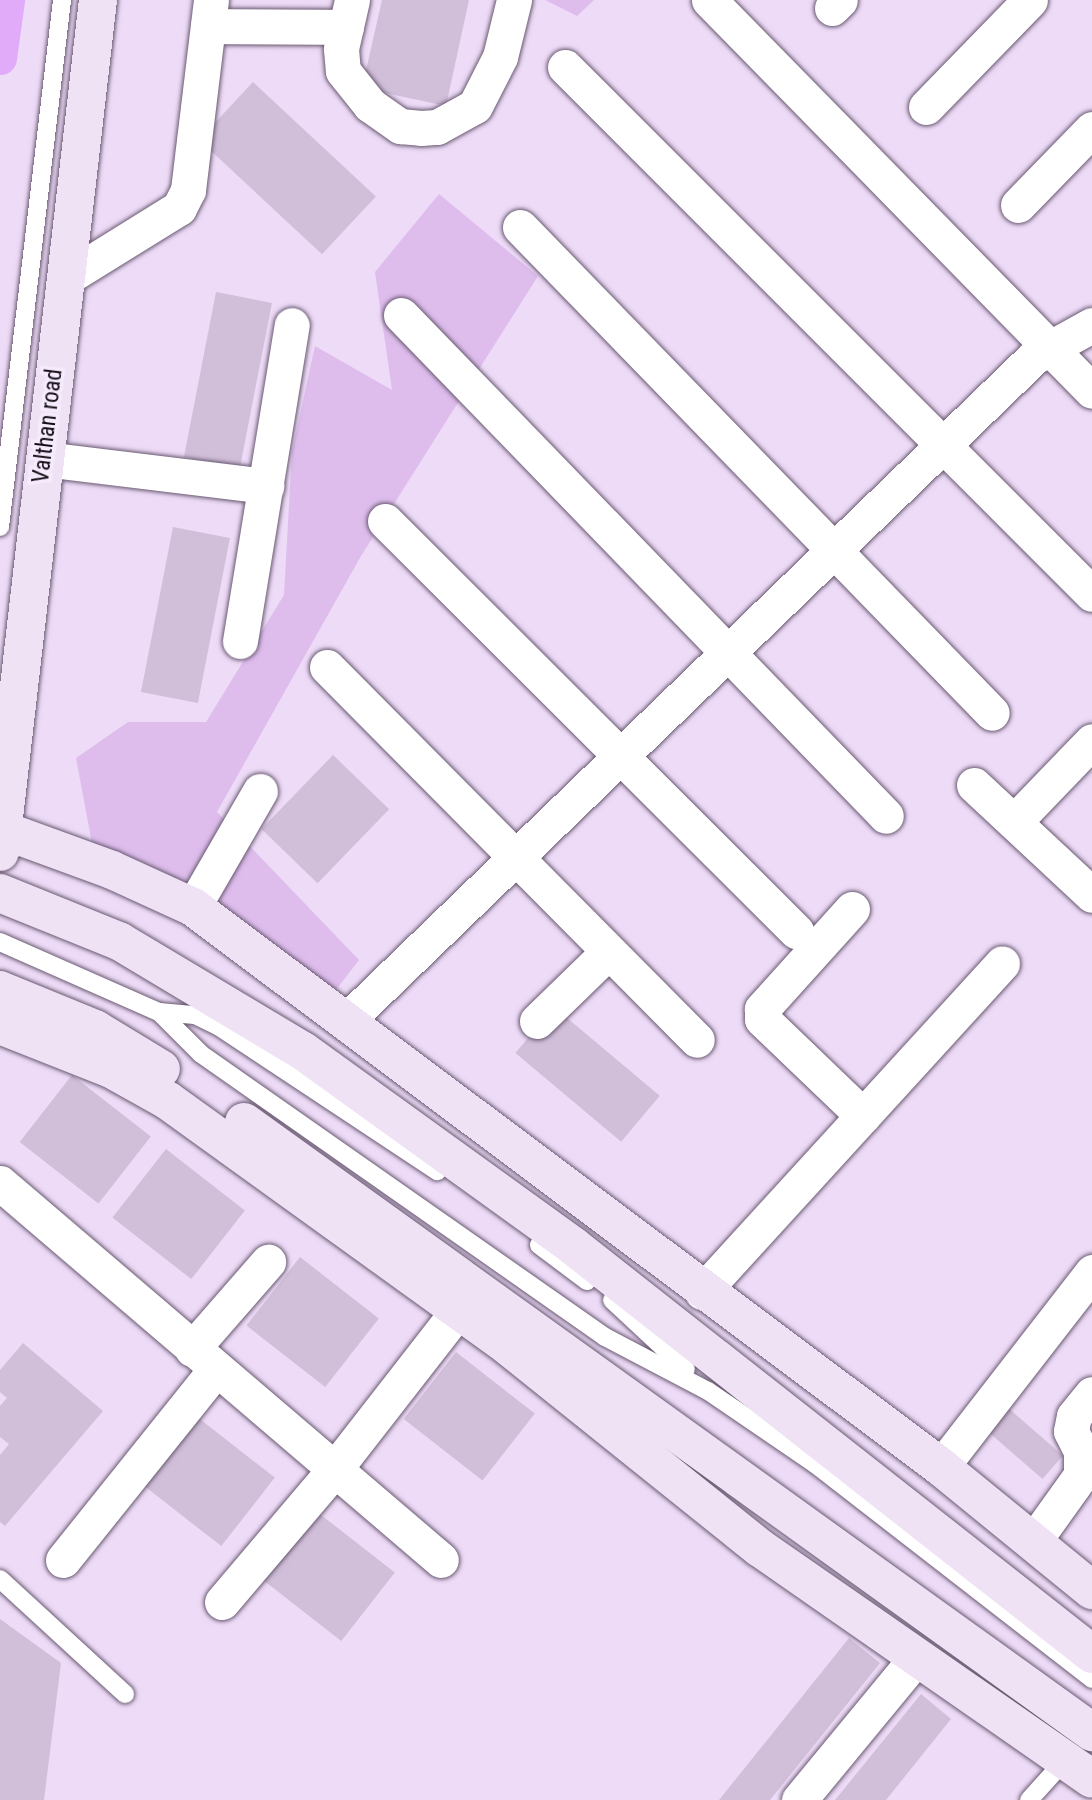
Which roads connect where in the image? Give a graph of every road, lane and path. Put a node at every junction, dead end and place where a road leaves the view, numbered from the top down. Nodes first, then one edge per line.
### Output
1 (62, 0) edge
2 (98, 0) edge
3 (514, 0) edge
4 (709, 0) edge
5 (1030, 0) edge
6 (209, 13) edge
7 (349, 14) edge
8 (565, 66) dead end
9 (926, 107) dead end
10 (1092, 129) edge
11 (1018, 205) dead end
12 (520, 227) dead end
13 (66, 278) junction
14 (401, 315) dead end
15 (292, 325) dead end
16 (1092, 325) edge
17 (1050, 348) junction
18 (1092, 391) edge
19 (943, 445) junction
20 (44, 459) junction
21 (266, 486) junction
22 (385, 521) dead end
23 (0, 527) edge
24 (834, 550) junction
25 (1092, 594) edge
26 (240, 642) dead end
27 (728, 653) junction
28 (327, 667) dead end
29 (992, 713) dead end
30 (1092, 741) edge
31 (620, 756) junction
32 (974, 785) dead end
33 (260, 791) dead end
34 (887, 816) dead end
35 (1014, 822) junction
36 (1, 837) edge
37 (515, 858) junction
38 (0, 892) edge
39 (1092, 895) edge
40 (193, 906) junction
41 (852, 909) dead end
42 (796, 931) dead end
43 (0, 942) edge
44 (608, 952) junction
45 (1002, 964) dead end
46 (0, 990) edge
47 (159, 1012) junction
48 (537, 1021) dead end
49 (345, 1022) junction
50 (0, 1025) edge
51 (697, 1041) dead end
52 (863, 1116) junction
53 (0, 1183) edge
54 (268, 1262) dead end
55 (1092, 1272) edge
56 (702, 1292) junction
57 (458, 1311) junction
58 (204, 1359) junction
59 (708, 1391) junction
60 (1092, 1394) edge
61 (941, 1467) junction
62 (334, 1470) junction
63 (1033, 1542) junction
64 (63, 1560) dead end
65 (441, 1560) dead end
66 (0, 1579) edge
67 (1092, 1590) edge
68 (222, 1602) dead end
69 (1080, 1645) edge
70 (917, 1657) junction
71 (1092, 1679) edge
72 (125, 1694) dead end
73 (1092, 1732) edge
74 (1078, 1770) edge
75 (799, 1800) edge
76 (1029, 1800) edge

1 - 23 lane
2 - 13 main road, Valthan road
3 - 7 street
4 - 17 street
5 - 9 street
6 - 7 street
6 - 13 street
8 - 19 street
10 - 11 street
12 - 24 street
13 - 20 main road, Valthan road
14 - 27 street
15 - 21 street
16 - 17 street
17 - 18 street
17 - 19 street
19 - 24 street
19 - 25 street
20 - 21 street
20 - 36 main road, Valthan road
21 - 26 street
22 - 31 street
24 - 27 street
24 - 29 street
27 - 31 street
27 - 34 street
28 - 37 street
30 - 35 street
31 - 37 street
31 - 42 street
32 - 35 street
33 - 40 street
35 - 39 street
36 - 40 main road
37 - 44 street
37 - 49 street
38 - 69 main road
40 - 49 main road
41 - 52 street
43 - 47 lane
44 - 48 street
44 - 51 street
45 - 52 street
46 - 73 main road
47 - 59 lane
47 - 59 lane
49 - 56 main road
50 - 57 main road
52 - 56 street
53 - 58 street
54 - 58 street
55 - 61 street
56 - 61 main road
57 - 62 street
57 - 70 main road
58 - 62 street
58 - 64 street
59 - 71 lane
60 - 63 street
61 - 63 main road
62 - 65 street
62 - 68 street
63 - 67 main road
66 - 72 lane
70 - 74 main road
70 - 75 street
74 - 76 lane

